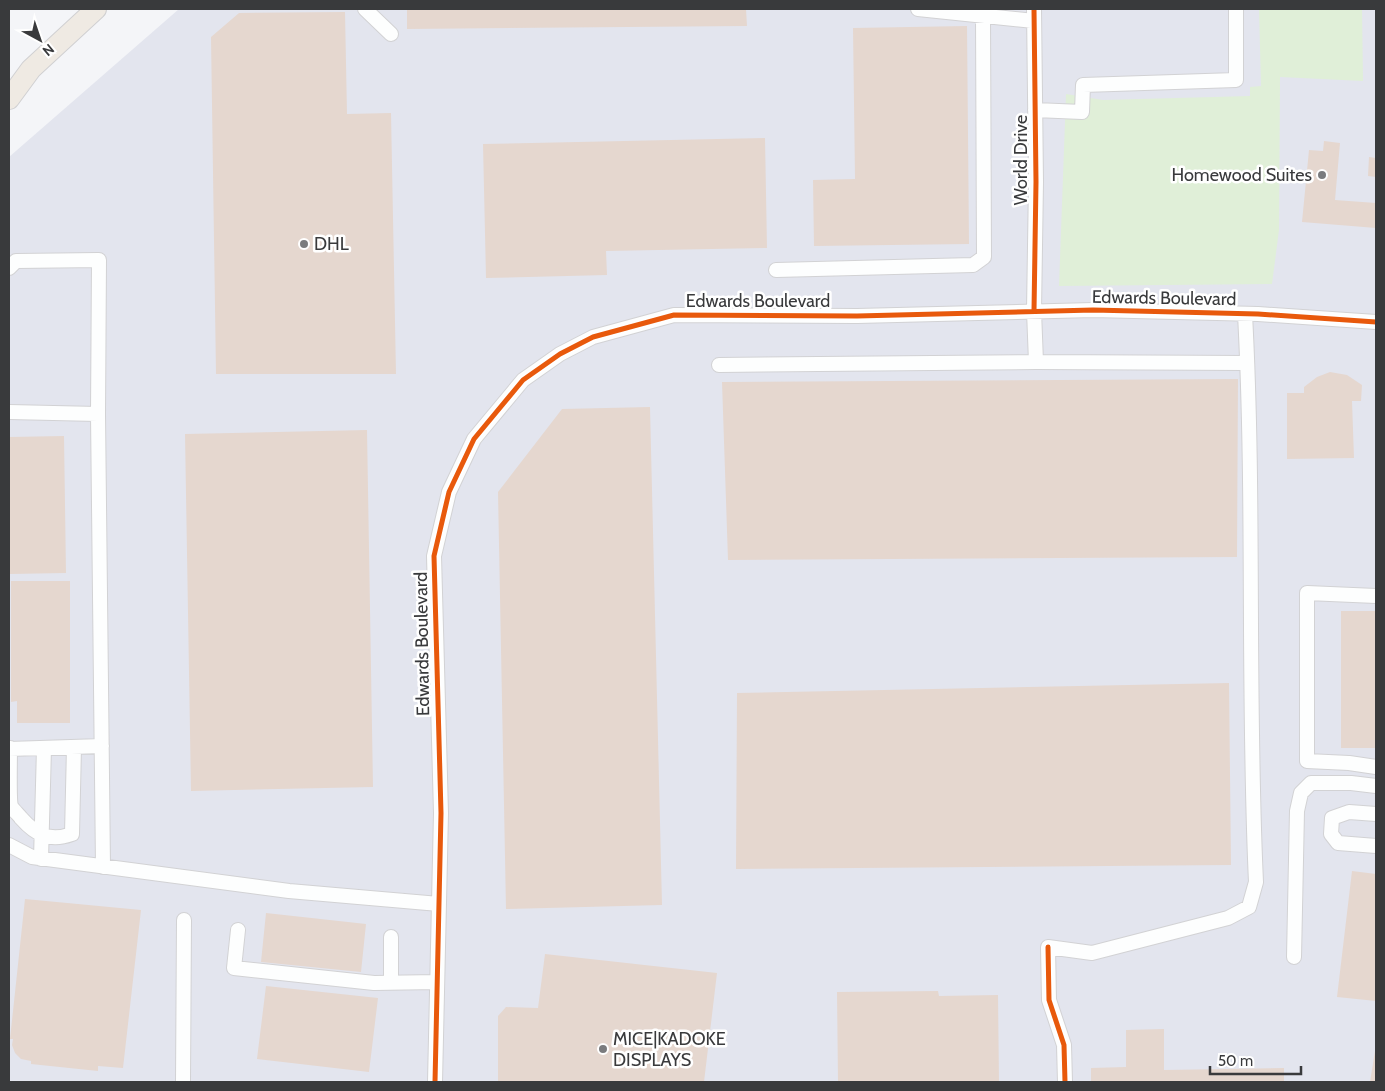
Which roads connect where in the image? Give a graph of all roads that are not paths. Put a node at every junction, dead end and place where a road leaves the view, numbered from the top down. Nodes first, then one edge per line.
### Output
1 (96, 9) edge
2 (365, 9) edge
3 (918, 9) edge
4 (1236, 9) edge
5 (1034, 15) edge
6 (983, 16) junction
7 (390, 34) dead end
8 (9, 99) edge
9 (1035, 110) junction
10 (9, 268) edge
11 (776, 270) dead end
12 (1034, 311) junction
13 (1245, 314) junction
14 (1376, 322) edge
15 (1036, 362) junction
16 (1247, 363) junction
17 (719, 365) dead end
18 (9, 412) edge
19 (98, 414) junction
20 (1376, 596) edge
21 (102, 746) junction
22 (74, 747) junction
23 (9, 748) edge
24 (44, 748) junction
25 (1376, 767) edge
26 (1376, 786) edge
27 (1376, 814) edge
28 (40, 835) junction
29 (9, 845) edge
30 (1376, 846) edge
31 (41, 859) junction
32 (103, 867) junction
33 (439, 904) junction
34 (184, 920) dead end
35 (238, 930) dead end
36 (391, 937) dead end
37 (1294, 957) dead end
38 (437, 982) junction
39 (391, 983) junction
40 (183, 1082) edge
41 (435, 1082) edge
42 (1065, 1082) edge

1 - 8 highway
2 - 7 street
3 - 6 street
4 - 9 street
5 - 6 street
5 - 9 street, World Drive
6 - 11 street
9 - 12 street, World Drive
10 - 19 street
12 - 13 street, Edwards Boulevard
12 - 15 street, World Drive
12 - 33 street, Edwards Boulevard
13 - 14 street, Edwards Boulevard
13 - 16 street
15 - 16 street
15 - 17 street
16 - 42 street
18 - 19 street
19 - 21 street
20 - 25 street
21 - 22 street
21 - 32 street
22 - 24 street
22 - 28 street
23 - 24 street
23 - 28 street
24 - 28 street
26 - 37 street
27 - 30 street
28 - 31 street
29 - 31 street
31 - 32 street
32 - 33 street
33 - 38 street, Edwards Boulevard
34 - 40 street
35 - 39 street
36 - 39 street
38 - 39 street
38 - 41 street, Edwards Boulevard

